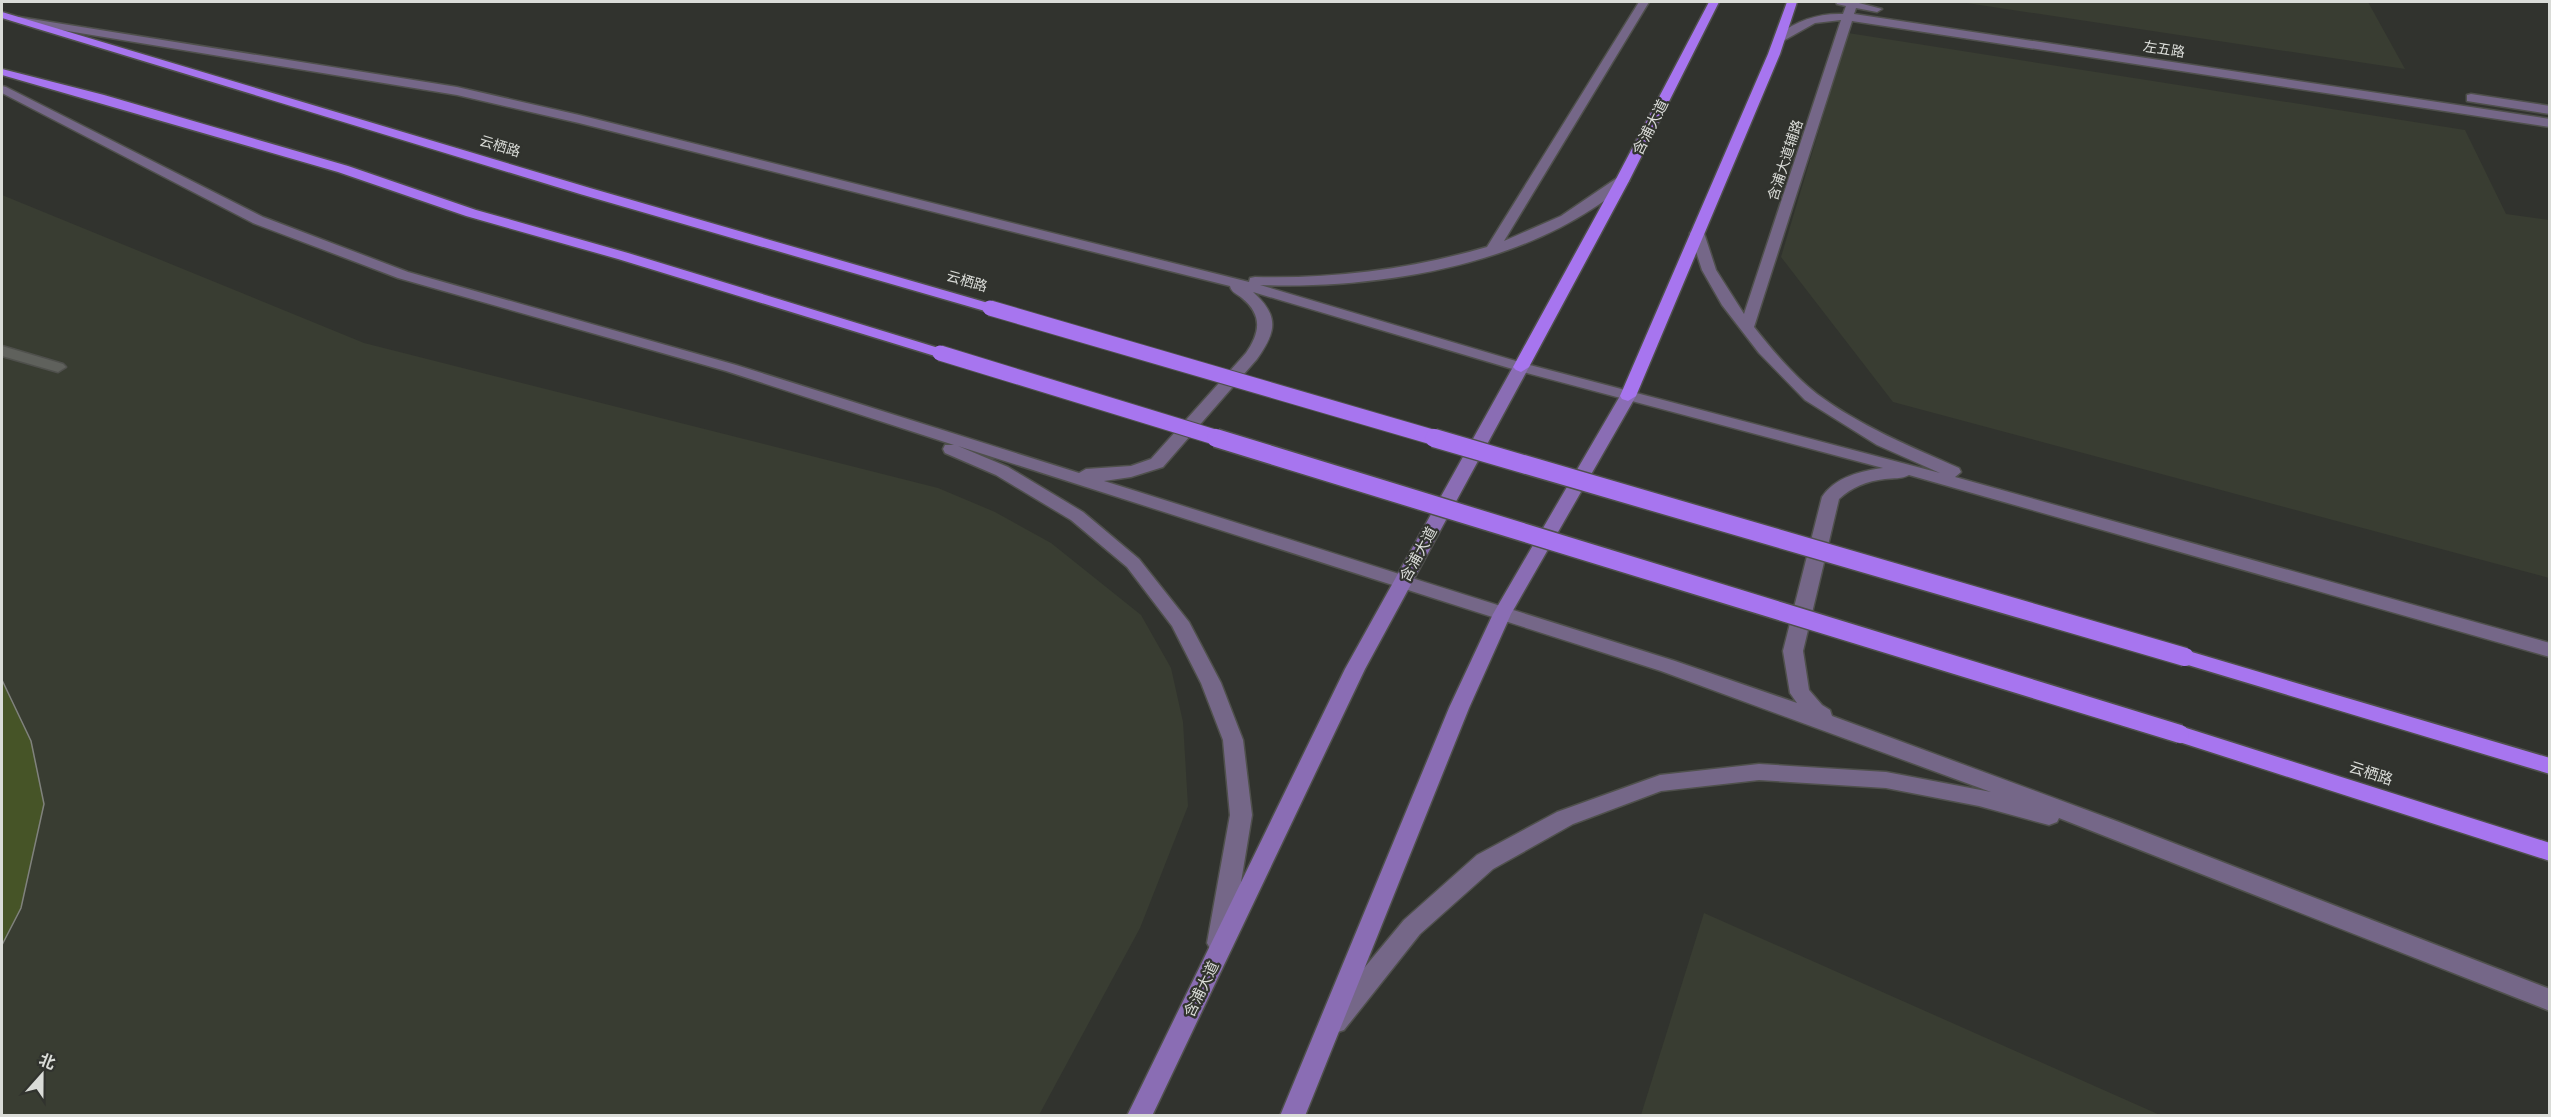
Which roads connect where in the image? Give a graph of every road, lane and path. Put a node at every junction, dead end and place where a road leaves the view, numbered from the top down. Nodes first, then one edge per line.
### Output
1 (1644, 2) edge
2 (1714, 2) edge
3 (1791, 2) edge
4 (1848, 6) edge
5 (2, 15) edge
6 (19, 20) junction
7 (1779, 39) junction
8 (2, 72) edge
9 (2, 89) edge
10 (2550, 110) edge
11 (2550, 123) edge
12 (1622, 181) junction
13 (1697, 232) junction
14 (1493, 248) junction
15 (1216, 277) junction
16 (1747, 327) junction
17 (2, 351) edge
18 (58, 367) dead end
19 (1521, 367) junction
20 (1628, 396) junction
21 (841, 403) junction
22 (1058, 472) junction
23 (1943, 478) junction
24 (2004, 495) junction
25 (1402, 582) junction
26 (1502, 614) junction
27 (2550, 650) edge
28 (1842, 727) junction
29 (2550, 765) edge
30 (2139, 841) junction
31 (2550, 852) edge
32 (1217, 956) junction
33 (2550, 1000) edge
34 (1325, 1035) junction
35 (1139, 1116) edge
36 (1292, 1116) edge

1 - 14 main road
2 - 12 highway, 含浦大道
3 - 7 highway
4 - 7 main road, 左五路
4 - 10 main road, 左五路
4 - 11 main road, 左五路
4 - 16 main road, 含浦大道辅路
5 - 6 highway, 云栖路
6 - 15 main road
6 - 29 highway, 云栖路, bridge
7 - 13 highway
8 - 31 highway, 云栖路, bridge
9 - 21 main road
12 - 14 main road
12 - 19 highway, 含浦大道
13 - 16 main road
13 - 20 highway
14 - 15 main road
15 - 19 main road
15 - 22 main road
16 - 24 main road
17 - 18 street
19 - 20 main road
19 - 25 main road, 含浦大道
20 - 23 main road
20 - 26 main road
21 - 22 main road
21 - 32 main road
22 - 25 main road
23 - 24 main road
23 - 28 main road
24 - 27 main road
25 - 26 main road
25 - 32 main road, 含浦大道
26 - 28 main road
26 - 34 main road
28 - 30 main road
30 - 33 main road
30 - 34 main road
32 - 35 main road, 含浦大道
34 - 36 main road

